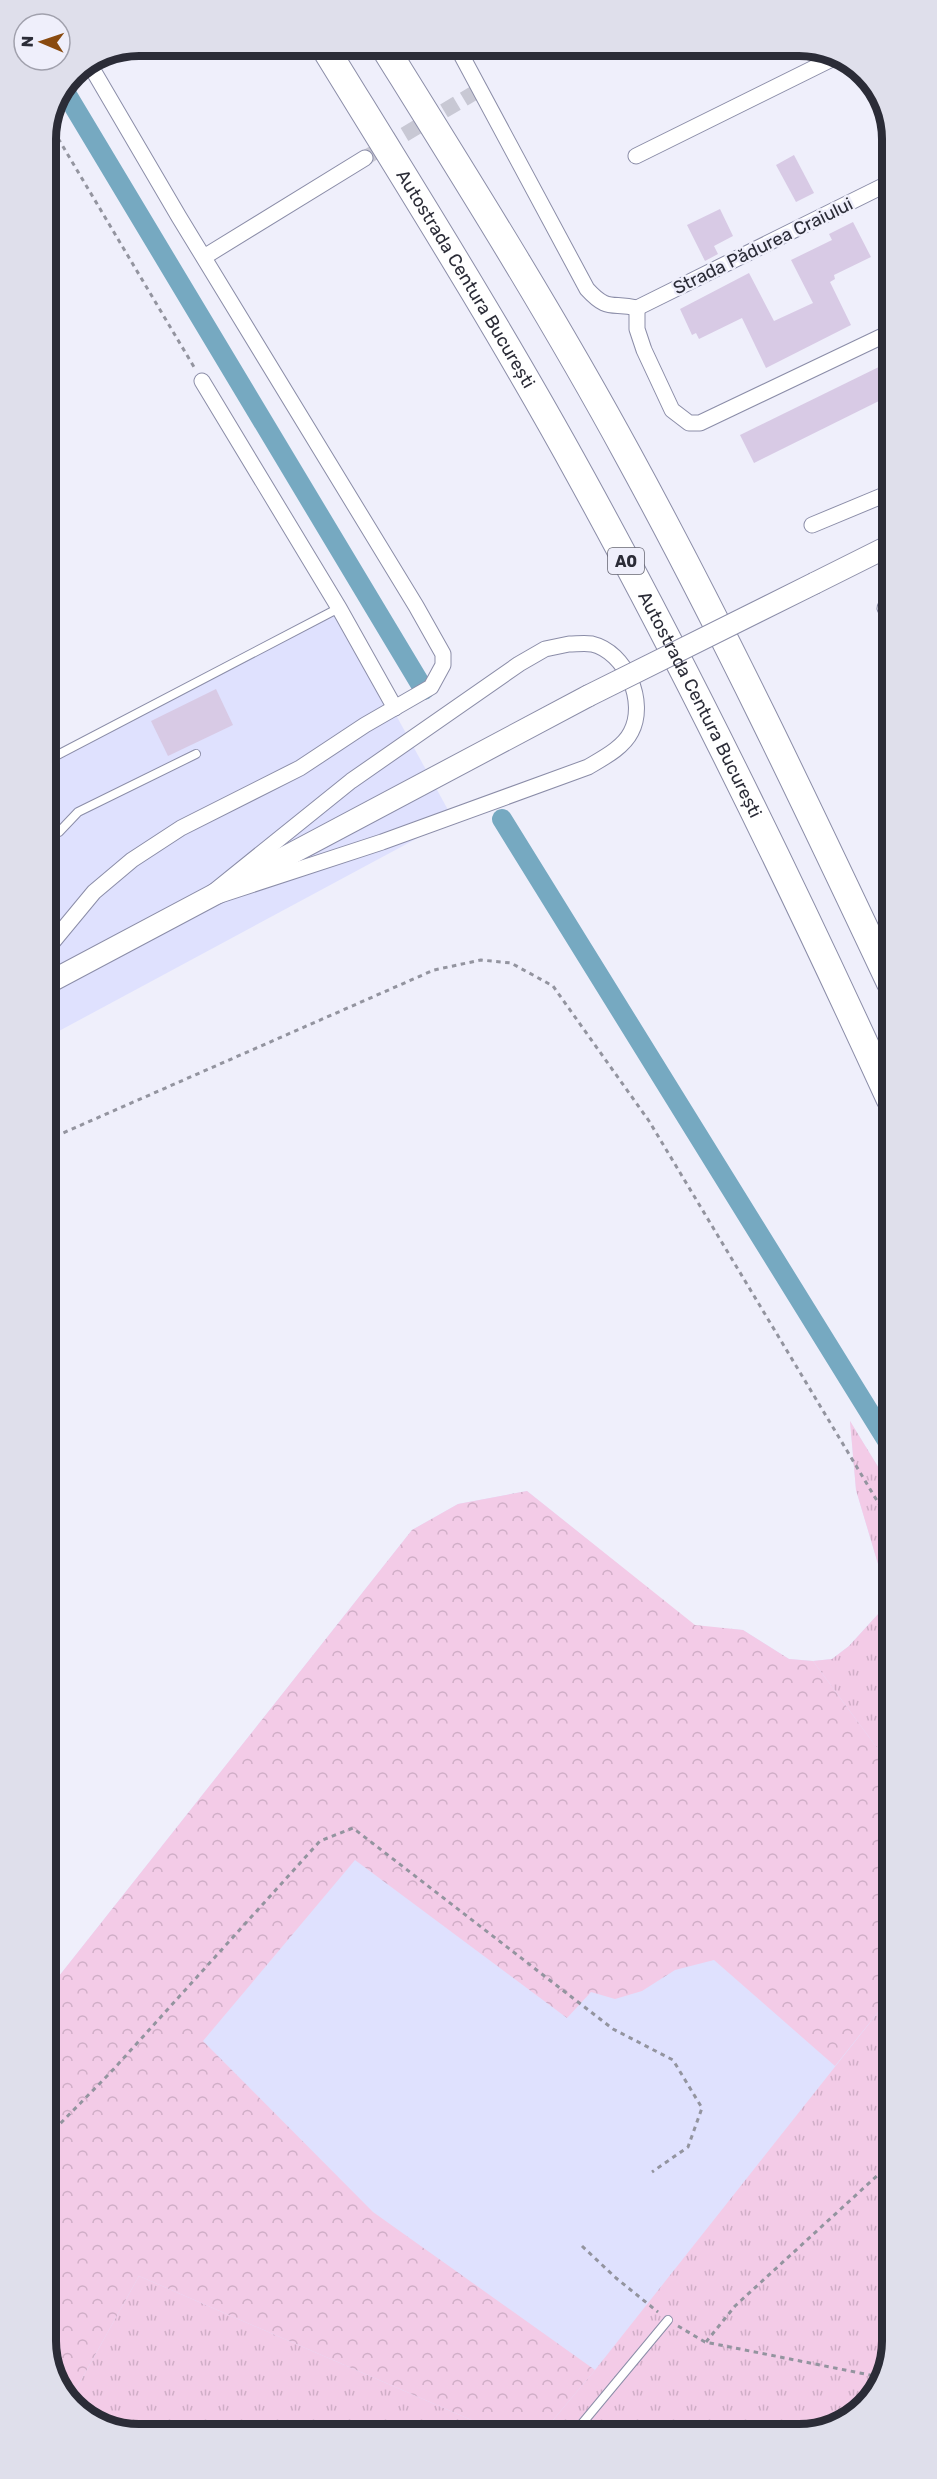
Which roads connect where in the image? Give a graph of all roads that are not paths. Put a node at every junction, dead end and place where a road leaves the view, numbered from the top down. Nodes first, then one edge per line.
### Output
1 (330, 56) edge
2 (390, 56) edge
3 (462, 56) edge
4 (828, 61) edge
5 (92, 69) edge
6 (636, 156) dead end
7 (365, 158) tunnel mouth
8 (881, 187) edge
9 (204, 257) junction
10 (637, 308) junction
11 (881, 337) edge
12 (202, 381) road end
13 (881, 496) edge
14 (812, 525) dead end
15 (881, 550) edge
16 (339, 608) junction
17 (395, 708) junction
18 (196, 754) dead end
19 (56, 756) edge
20 (56, 833) edge
21 (202, 901) junction
22 (56, 938) edge
23 (881, 963) edge
24 (56, 979) edge
25 (881, 1080) edge
26 (668, 2320) road end
27 (582, 2424) edge

1 - 25 highway, Autostrada Centura București / A0
2 - 23 highway
3 - 10 street
4 - 6 street
5 - 9 street
7 - 9 street
8 - 10 street, Strada Pădurea Craiului
9 - 17 street
10 - 11 street
12 - 16 street
13 - 14 street
15 - 21 main road, bridge
16 - 17 street
16 - 19 lane
17 - 22 street
18 - 20 lane
21 - 21 street
21 - 24 main road
26 - 27 lane

